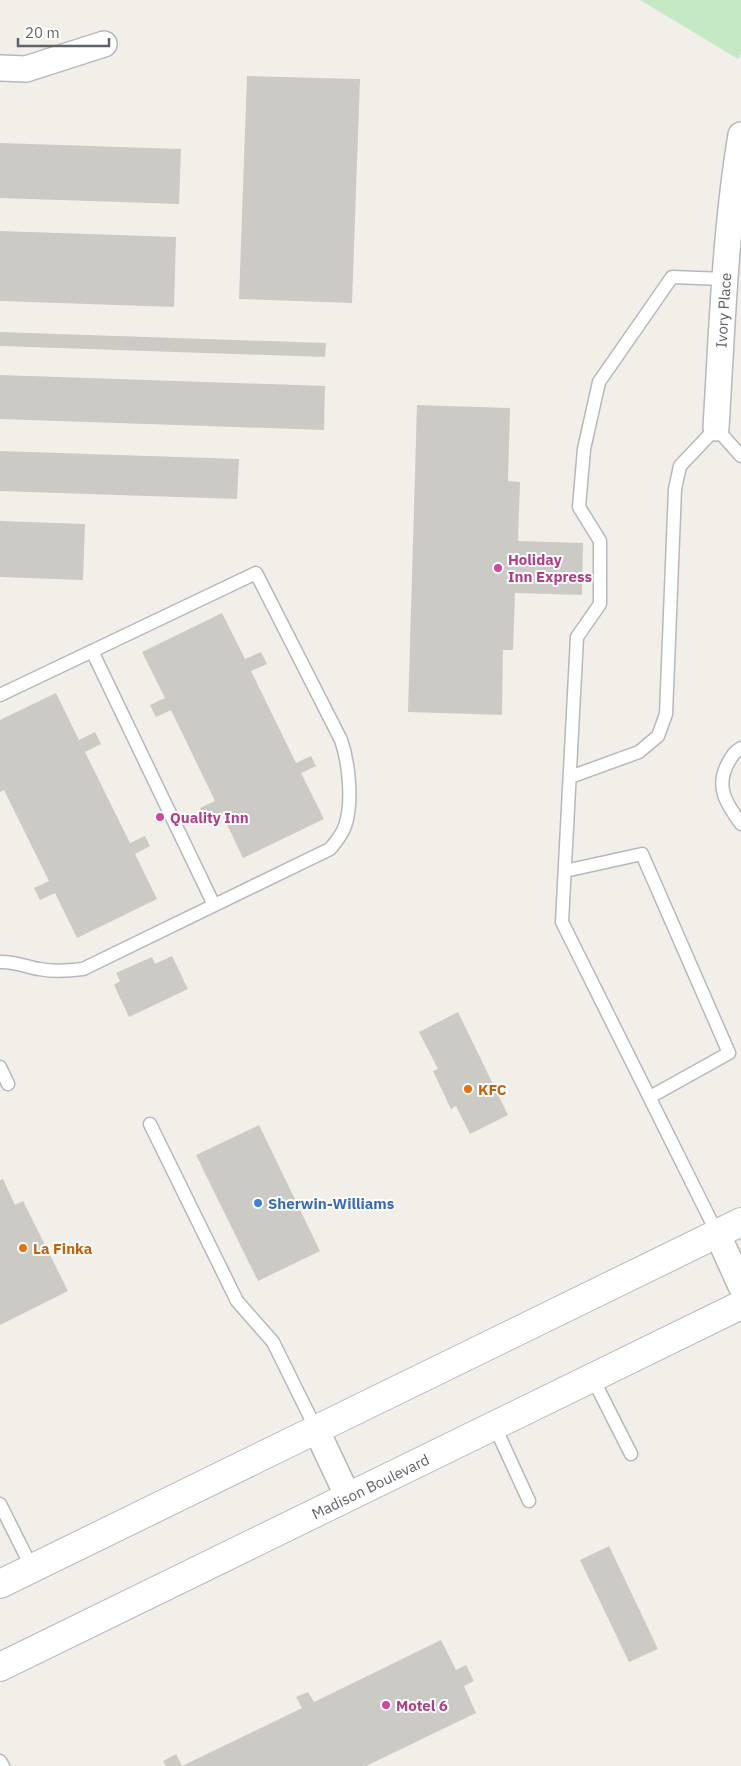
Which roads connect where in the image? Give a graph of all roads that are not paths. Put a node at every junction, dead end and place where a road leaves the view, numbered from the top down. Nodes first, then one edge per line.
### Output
1 (104, 44) dead end
2 (0, 68) edge
3 (741, 135) edge
4 (738, 186) edge
5 (731, 270) edge
6 (716, 428) junction
7 (741, 456) edge
8 (92, 651) junction
9 (0, 695) edge
10 (741, 748) edge
11 (570, 777) junction
12 (741, 824) edge
13 (565, 871) junction
14 (214, 905) junction
15 (0, 962) edge
16 (0, 1067) edge
17 (8, 1084) dead end
18 (650, 1097) junction
19 (150, 1124) dead end
20 (729, 1228) edge
21 (741, 1286) edge
22 (741, 1305) edge
23 (592, 1376) junction
24 (494, 1427) junction
25 (316, 1429) junction
26 (631, 1454) dead end
27 (348, 1497) junction
28 (529, 1501) dead end
29 (0, 1504) edge
30 (32, 1568) junction
31 (0, 1584) edge
32 (0, 1667) edge
33 (0, 1761) edge
34 (2, 1766) edge

1 - 2 street
3 - 4 street, Ivory Place
4 - 5 street, Ivory Place
5 - 6 street, Ivory Place
5 - 11 lane
6 - 7 lane
6 - 11 lane
8 - 9 lane
8 - 14 lane
8 - 14 lane
10 - 12 lane
11 - 13 lane
13 - 18 lane
13 - 18 lane
14 - 15 lane
16 - 17 lane
18 - 20 lane
19 - 25 lane
20 - 21 street
20 - 25 main road
22 - 23 main road, Madison Boulevard
23 - 24 main road, Madison Boulevard
23 - 26 lane
24 - 27 main road, Madison Boulevard
24 - 28 lane
25 - 27 street
25 - 30 main road
27 - 32 main road, Madison Boulevard
29 - 30 lane
30 - 31 main road
33 - 34 lane

